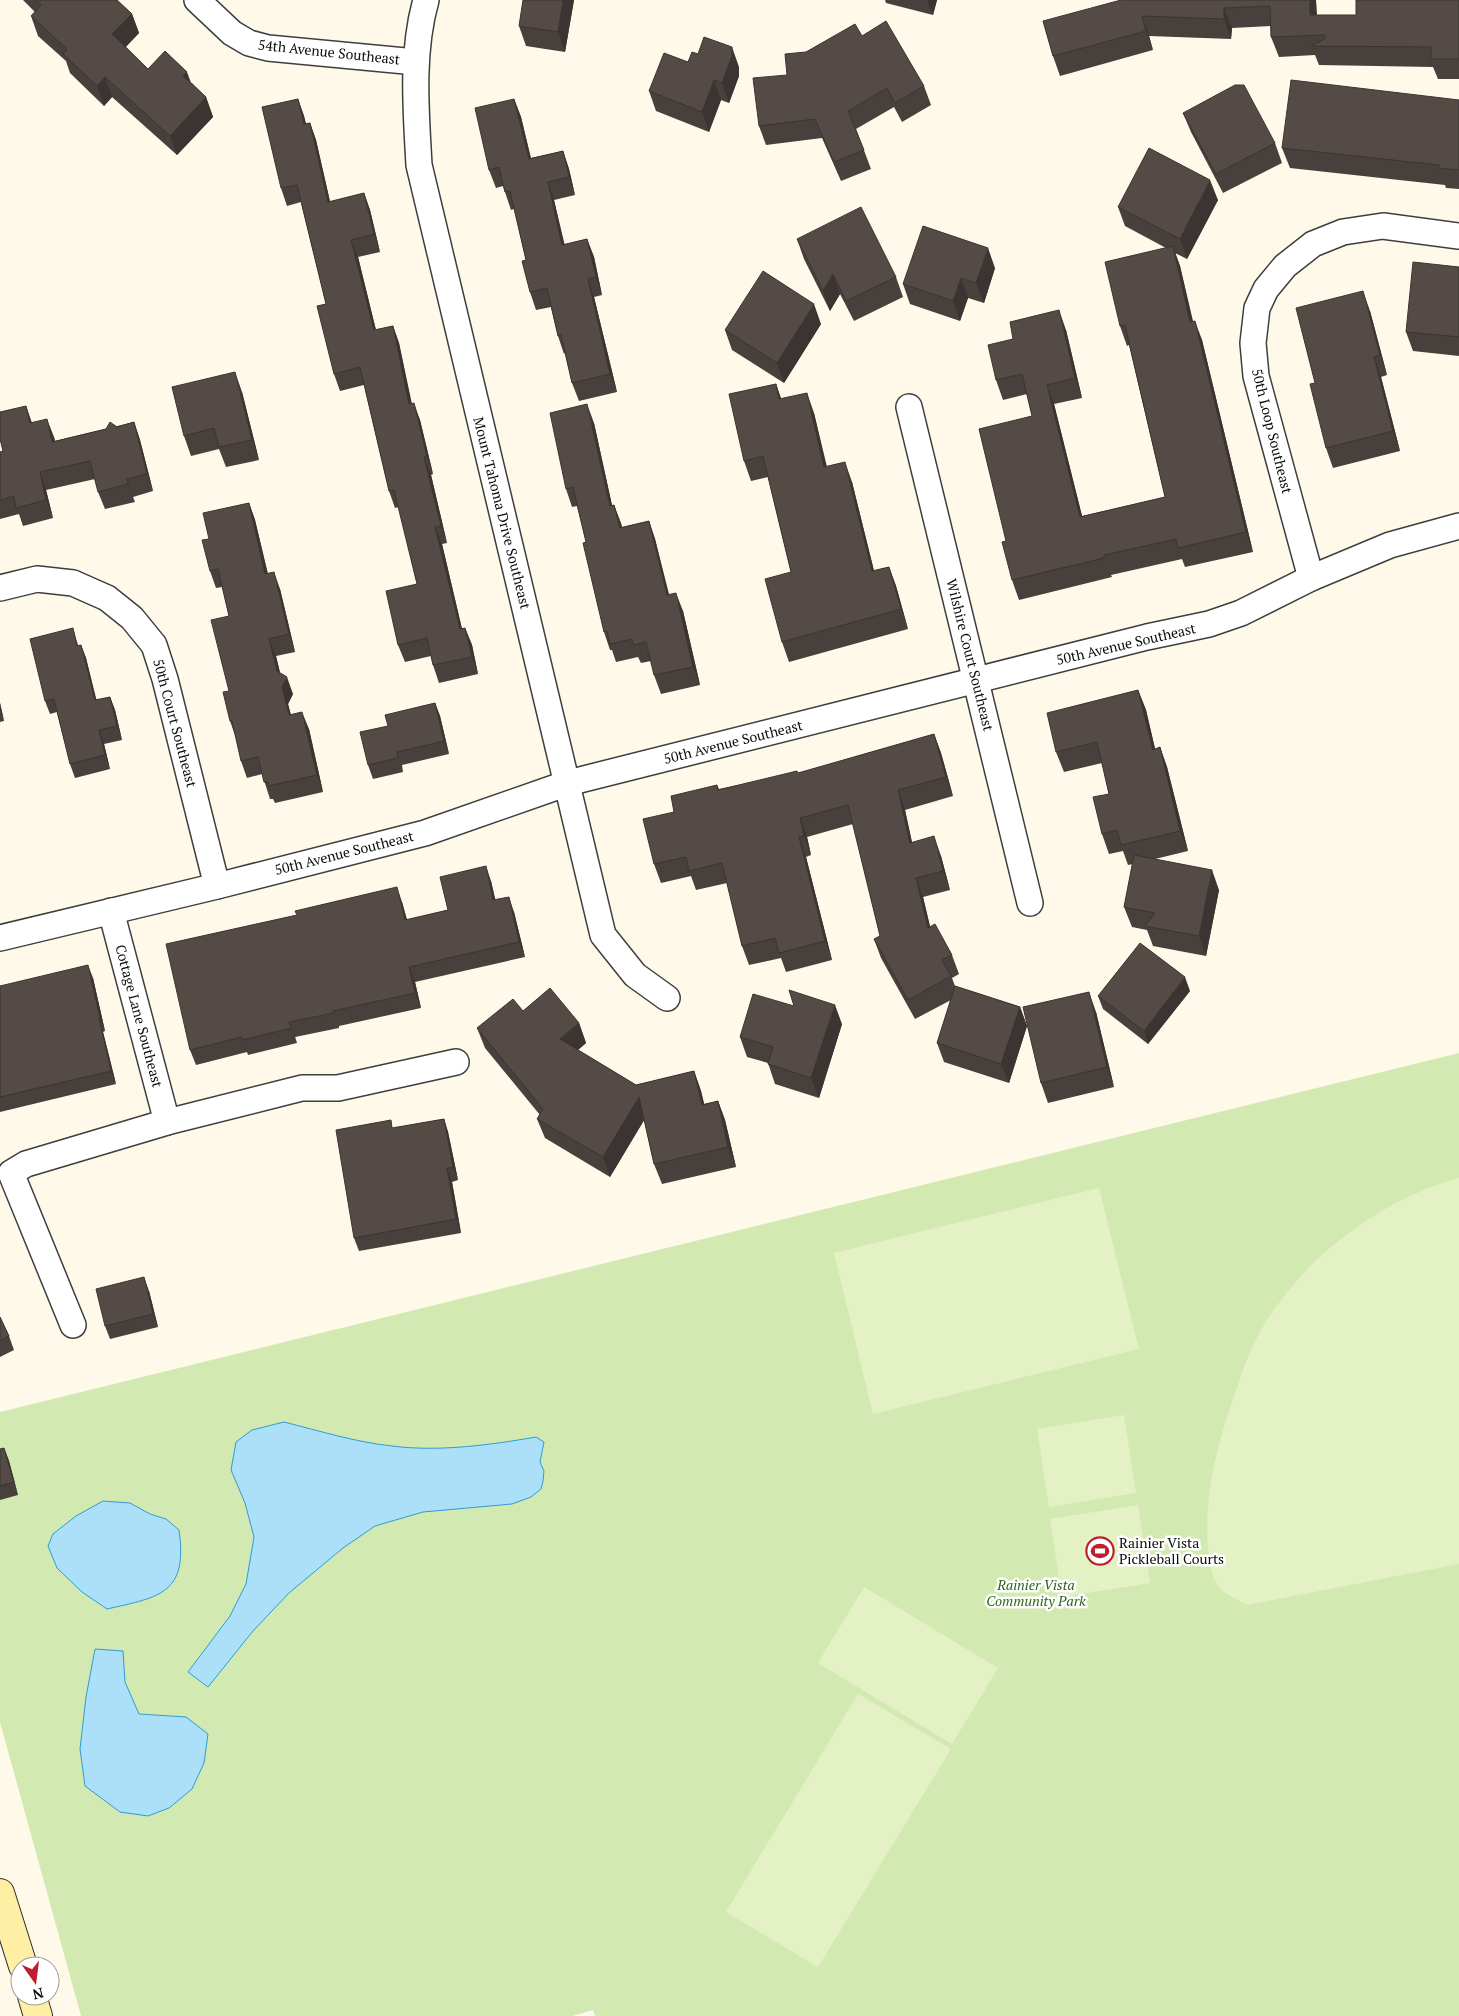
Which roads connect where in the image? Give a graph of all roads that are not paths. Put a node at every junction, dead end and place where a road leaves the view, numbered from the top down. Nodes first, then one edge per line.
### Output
1 (197, 0) edge
2 (426, 0) edge
3 (416, 62) junction
4 (1459, 236) edge
5 (910, 407) dead end
6 (1459, 526) edge
7 (1311, 578) junction
8 (0, 588) edge
9 (976, 681) junction
10 (568, 783) junction
11 (218, 886) junction
12 (1030, 903) dead end
13 (112, 911) junction
14 (0, 938) edge
15 (667, 998) dead end
16 (456, 1062) dead end
17 (166, 1122) junction
18 (73, 1325) dead end
19 (0, 1893) edge
20 (19, 1956) edge

1 - 3 street, 54th Avenue Southeast
2 - 3 street, Mount Tahoma Drive Southeast
3 - 10 street, Mount Tahoma Drive Southeast
4 - 7 street, 50th Loop Southeast
5 - 9 street, Wilshire Court Southeast
6 - 7 street, 50th Avenue Southeast
7 - 9 street, 50th Avenue Southeast
8 - 11 street, 50th Court Southeast
9 - 10 street, 50th Avenue Southeast
9 - 12 street, Wilshire Court Southeast
10 - 11 street, 50th Avenue Southeast
10 - 15 street, Mount Tahoma Drive Southeast
11 - 13 street, 50th Avenue Southeast
13 - 14 street, 50th Avenue Southeast
13 - 17 street, Cottage Lane Southeast
16 - 17 street
17 - 18 street
19 - 20 main road

